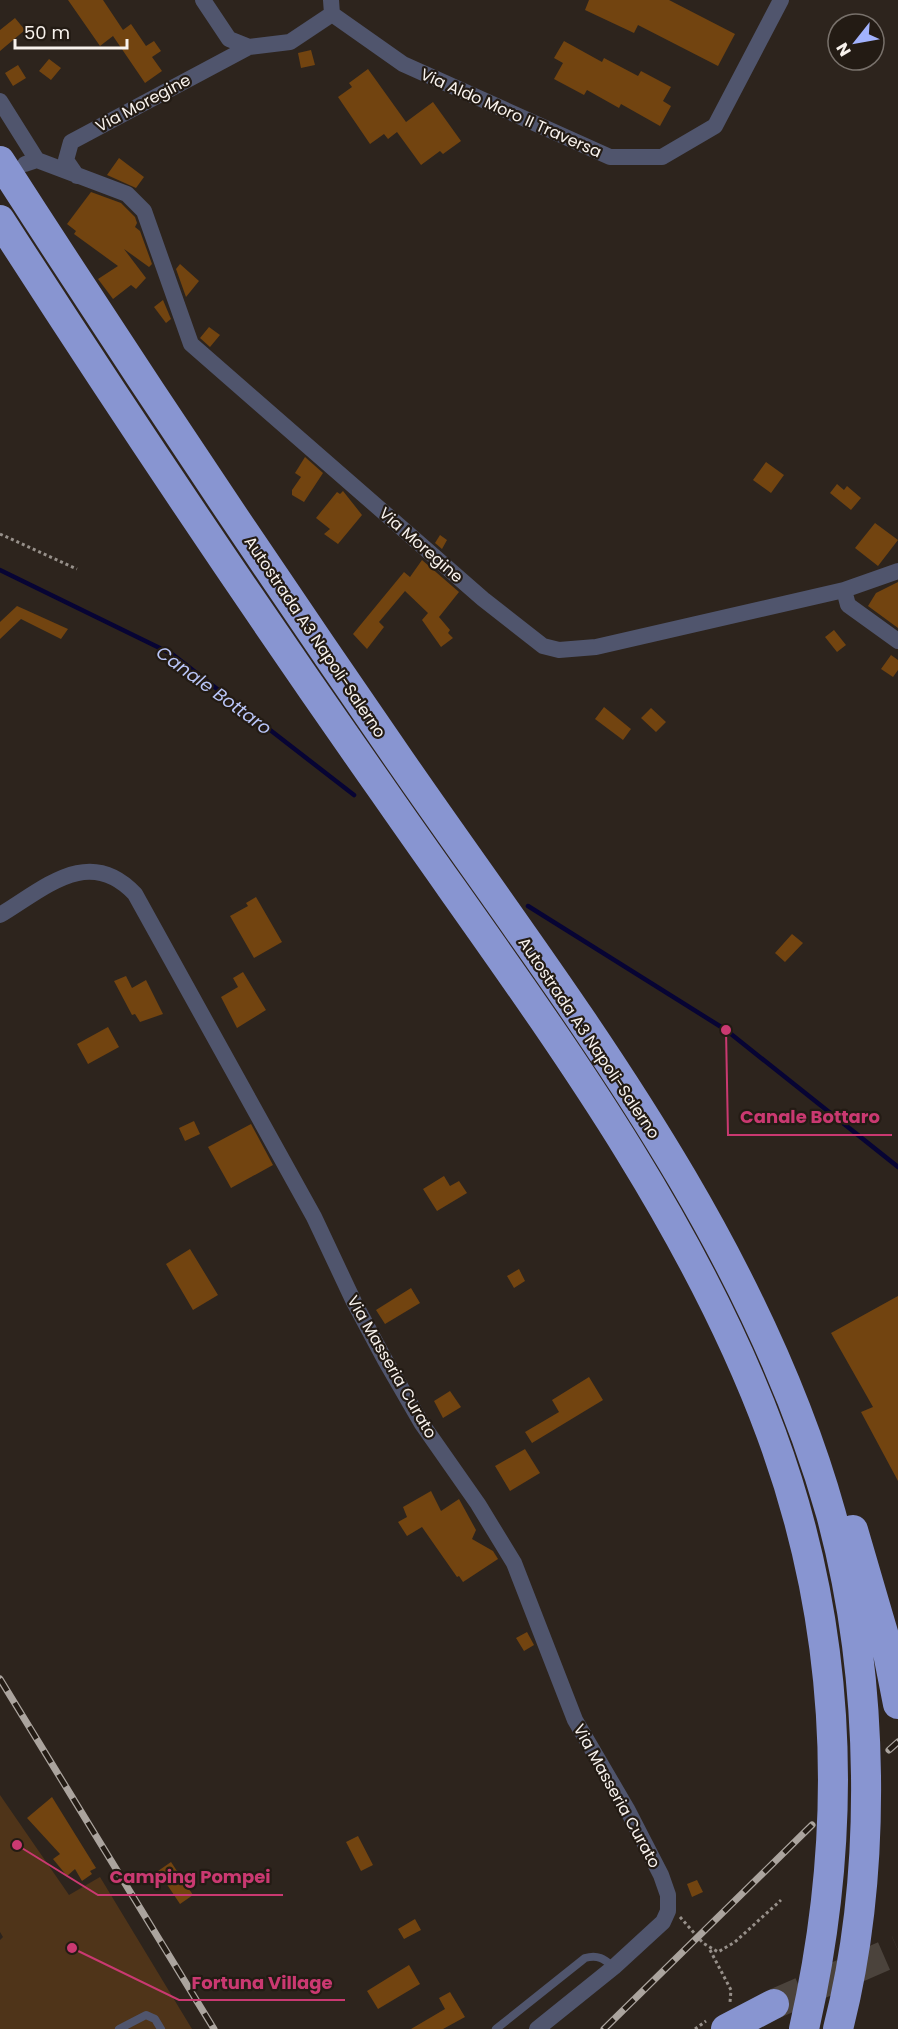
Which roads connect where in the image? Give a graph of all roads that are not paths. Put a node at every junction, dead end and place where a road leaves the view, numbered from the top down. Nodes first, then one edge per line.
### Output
1 (203, 0) edge
2 (781, 0) edge
3 (331, 7) edge
4 (249, 47) junction
5 (0, 101) edge
6 (21, 162) edge
7 (77, 176) junction
8 (0, 220) edge
9 (898, 571) edge
10 (844, 591) junction
11 (898, 641) edge
12 (0, 915) edge
13 (760, 1326) junction
14 (898, 1704) edge
15 (614, 1967) junction
16 (774, 2010) tunnel mouth
17 (728, 2020) edge
18 (119, 2029) edge
19 (161, 2029) edge
20 (495, 2029) edge
21 (537, 2029) edge
22 (804, 2029) edge
23 (838, 2029) edge

1 - 4 street
2 - 3 street, Via Aldo Moro II Traversa
3 - 4 street
4 - 7 street, Via Moregine
5 - 6 street
6 - 7 street, Via Moregine
6 - 13 highway, Autostrada A3 Napoli-Salerno
7 - 10 street, Via Moregine
8 - 22 highway, Autostrada A3 Napoli-Salerno
9 - 10 street, Via Moregine
10 - 11 street
12 - 15 street, Via Masseria Curato
13 - 14 highway
13 - 23 highway, Autostrada A3 Napoli-Salerno
15 - 20 lane
15 - 21 street
16 - 17 highway
18 - 19 lane

